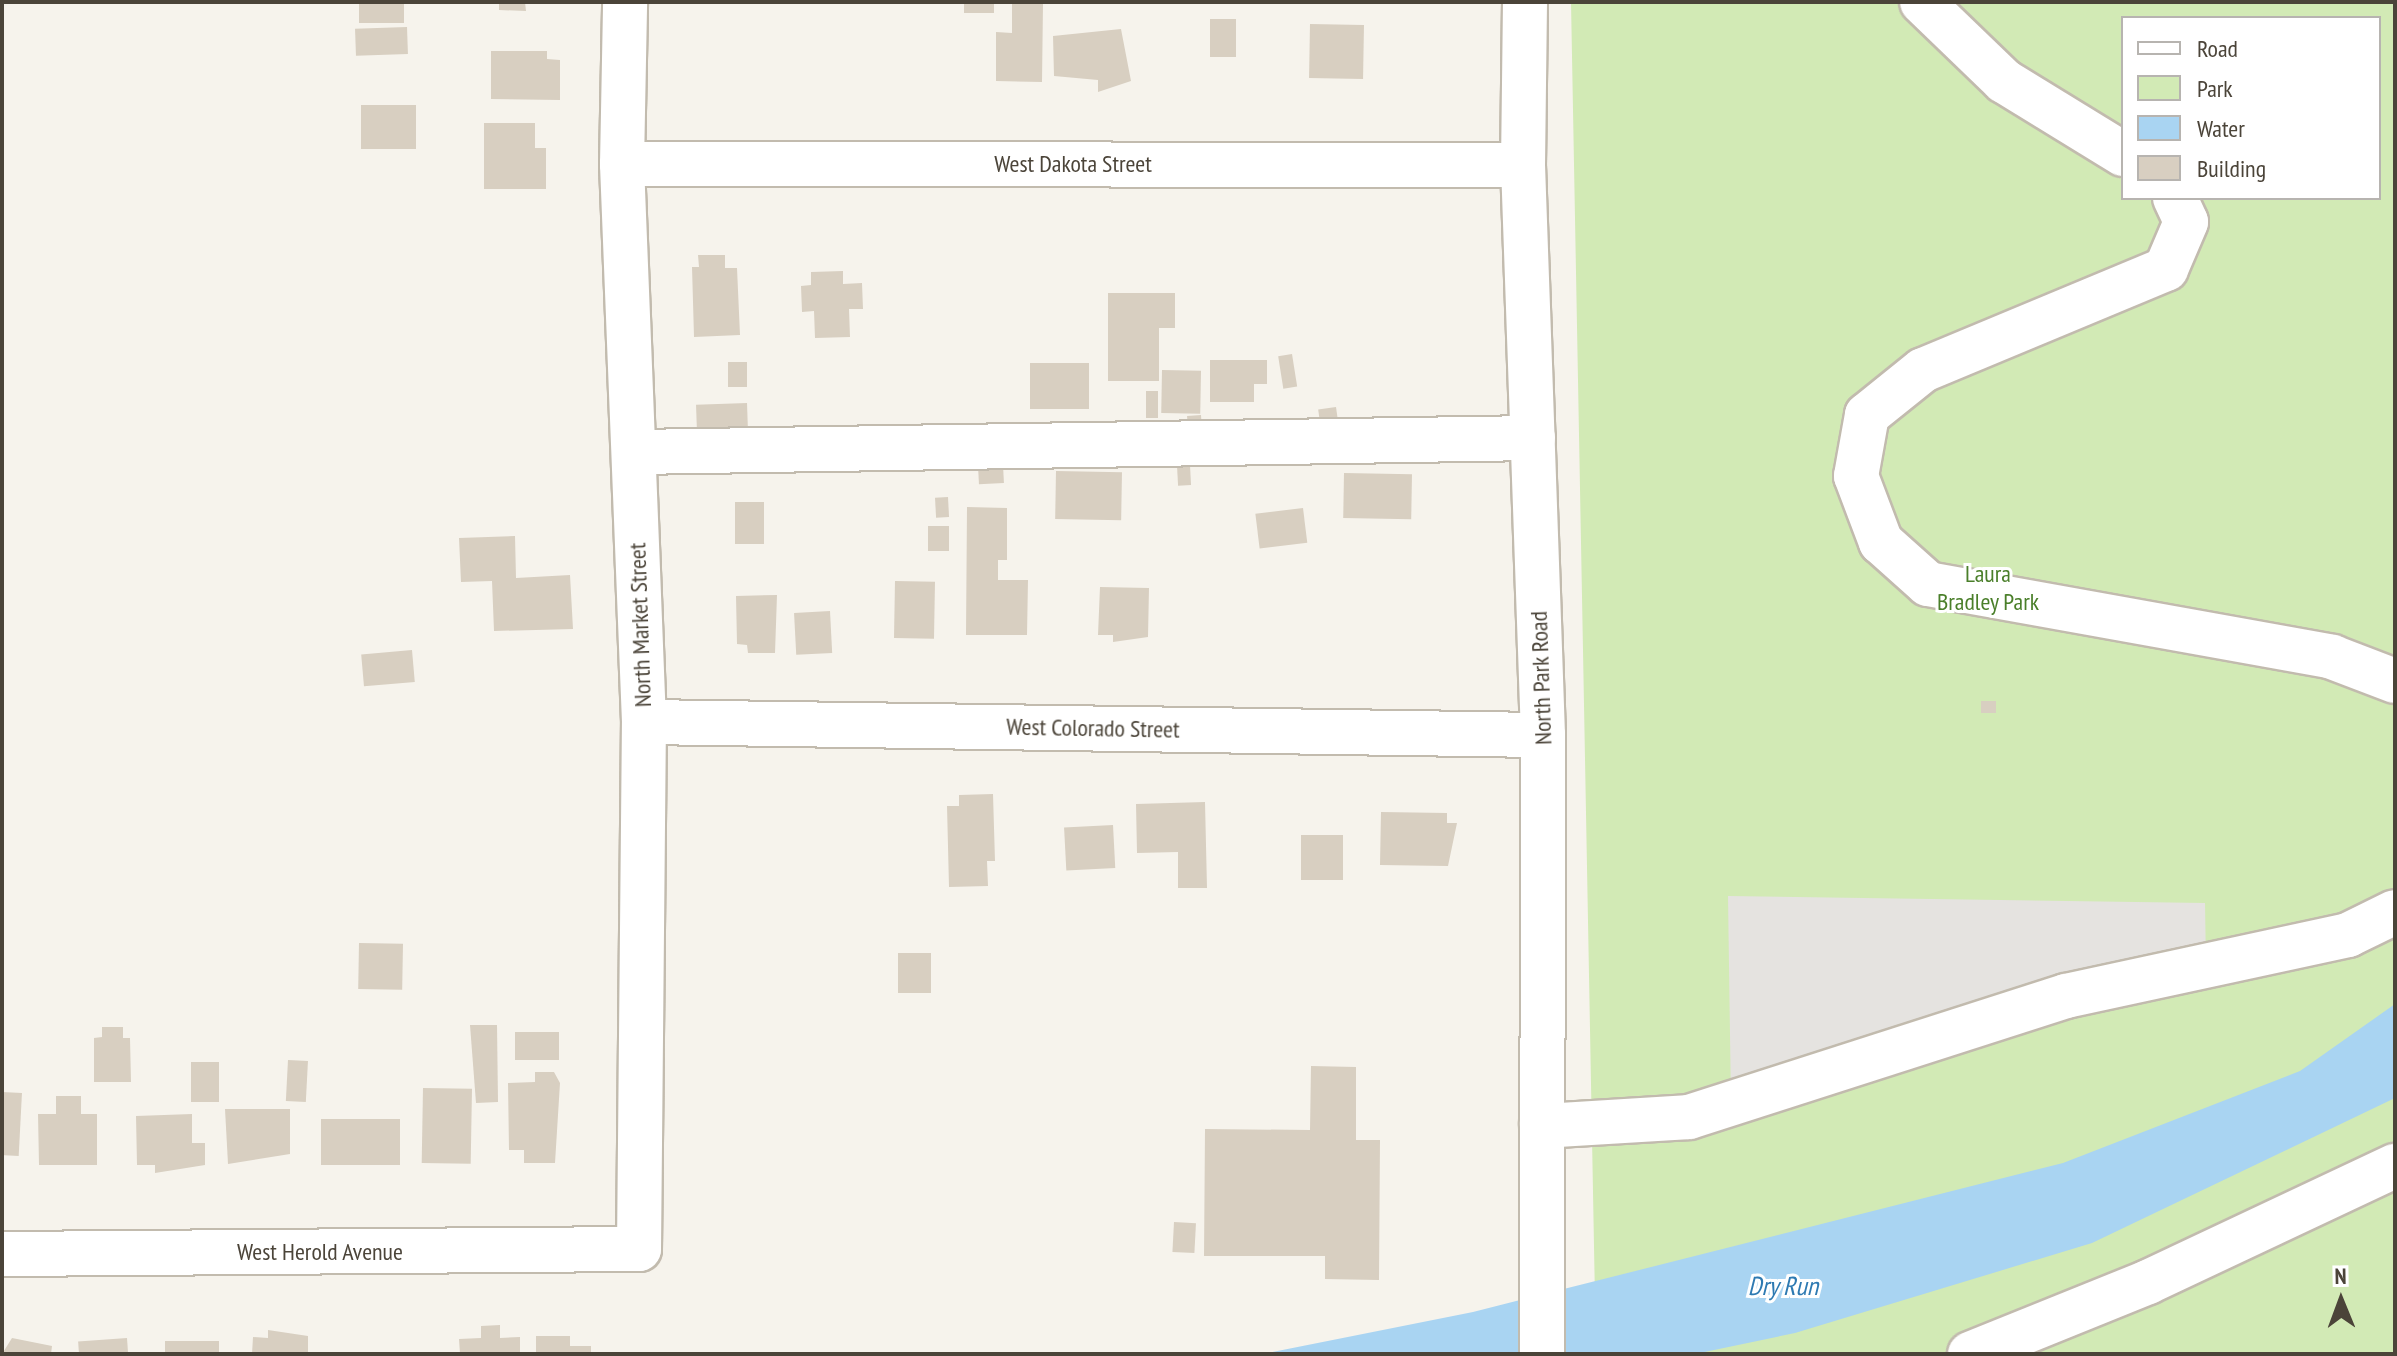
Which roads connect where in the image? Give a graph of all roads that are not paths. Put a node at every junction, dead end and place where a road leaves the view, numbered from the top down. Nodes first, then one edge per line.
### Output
1 (625, 2) edge
2 (1525, 2) edge
3 (1922, 2) edge
4 (2121, 153) edge
5 (622, 164) junction
6 (1523, 165) junction
7 (2176, 200) edge
8 (1533, 438) junction
9 (634, 452) junction
10 (2395, 681) edge
11 (644, 722) junction
12 (1543, 735) junction
13 (2395, 912) edge
14 (1542, 1126) junction
15 (2395, 1166) edge
16 (639, 1249) joint
17 (2, 1254) edge
18 (1542, 1354) edge
19 (1970, 1354) edge

1 - 5 street, North Market Street
2 - 6 street, North Park Road
3 - 4 street
5 - 6 street, West Dakota Street
5 - 9 street, North Market Street
6 - 8 street, North Park Road
7 - 10 street
8 - 9 street
8 - 12 street, North Park Road
9 - 11 street, North Market Street
11 - 12 street, West Colorado Street
11 - 16 street, North Market Street
12 - 14 street, North Park Road
13 - 14 street
14 - 18 street, North Park Road
15 - 19 street
16 - 17 street, West Herold Avenue

